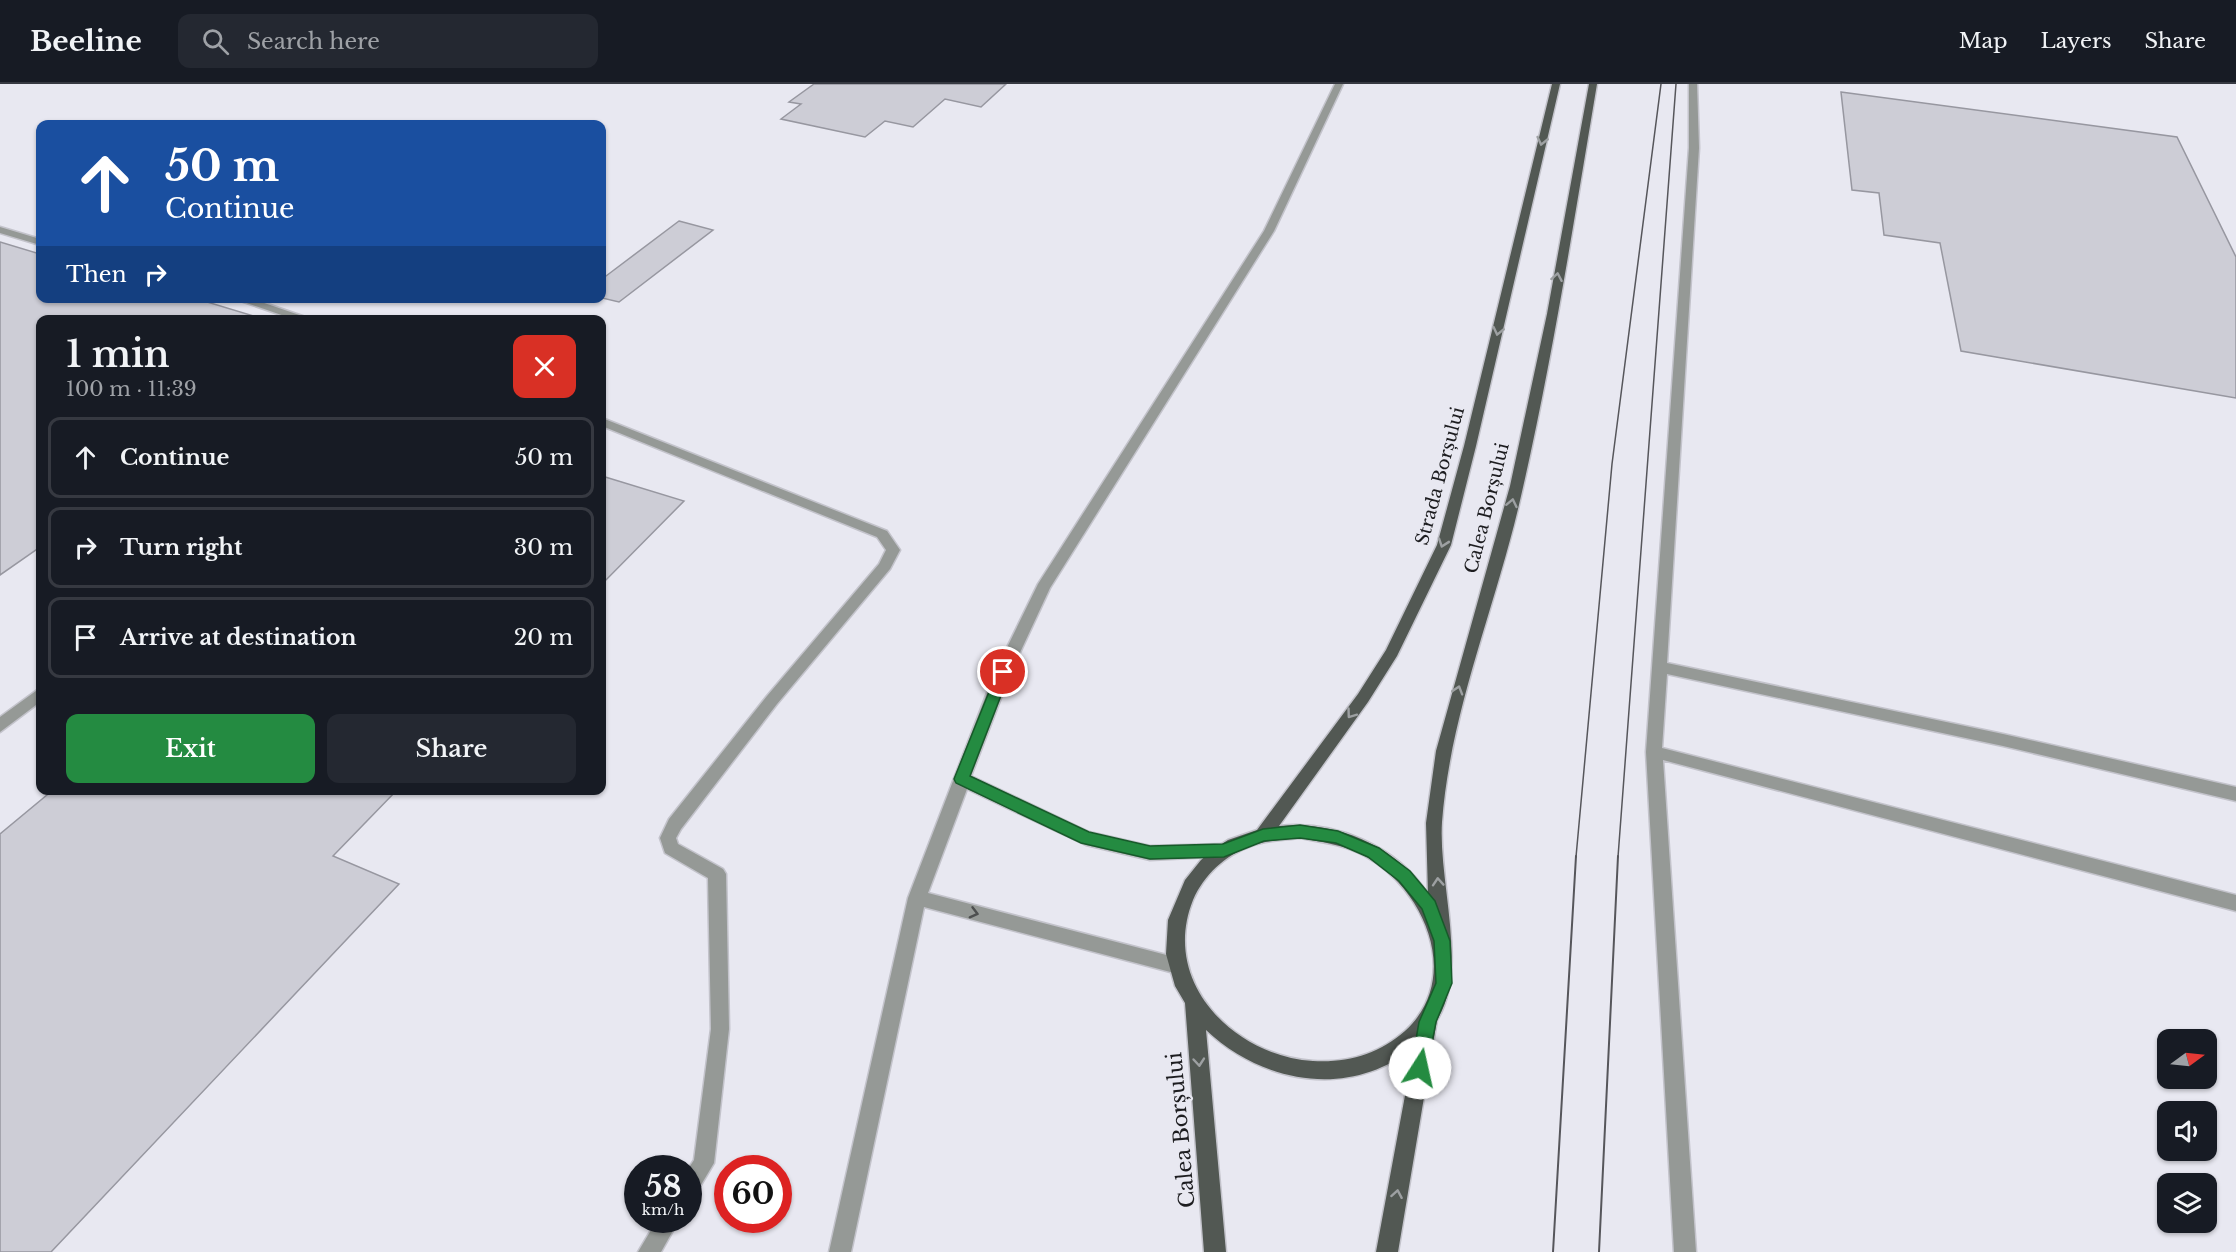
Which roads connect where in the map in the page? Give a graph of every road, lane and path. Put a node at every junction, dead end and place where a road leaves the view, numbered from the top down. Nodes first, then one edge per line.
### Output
1 (1339, 84) edge
2 (1556, 84) edge
3 (1593, 84) edge
4 (1693, 84) edge
5 (0, 230) edge
6 (36, 241) edge
7 (253, 303) edge
8 (293, 315) edge
9 (606, 424) edge
10 (1659, 667) junction
11 (36, 697) edge
12 (0, 726) edge
13 (1654, 752) junction
14 (962, 779) junction
15 (2236, 794) edge
16 (1263, 835) junction
17 (1224, 851) junction
18 (917, 898) junction
19 (2236, 903) edge
20 (1442, 941) junction
21 (1178, 966) junction
22 (1194, 1004) junction
23 (1428, 1022) junction
24 (702, 1166) edge
25 (661, 1233) edge
26 (649, 1252) edge
27 (840, 1252) edge
28 (1215, 1252) edge
29 (1387, 1252) edge
30 (1685, 1252) edge

1 - 14 street
2 -> 16 main road, Strada Borșului
20 -> 3 main road, Calea Borșului
4 - 10 street
5 - 6 street
7 - 8 street
9 - 24 street
10 - 13 street
10 - 15 street
11 - 12 street
13 - 19 street
13 - 30 street
14 - 17 street
14 - 18 street
16 - 17 main road, Calea Borșului
16 - 20 main road, Calea Borșului
17 - 21 main road, Calea Borșului
18 -> 21 street
18 - 27 street
20 - 23 main road, Calea Borșului
21 - 22 main road, Calea Borșului
22 - 23 main road, Calea Borșului
22 -> 28 main road, Calea Borșului
29 -> 23 main road, Calea Borșului
25 - 26 street

